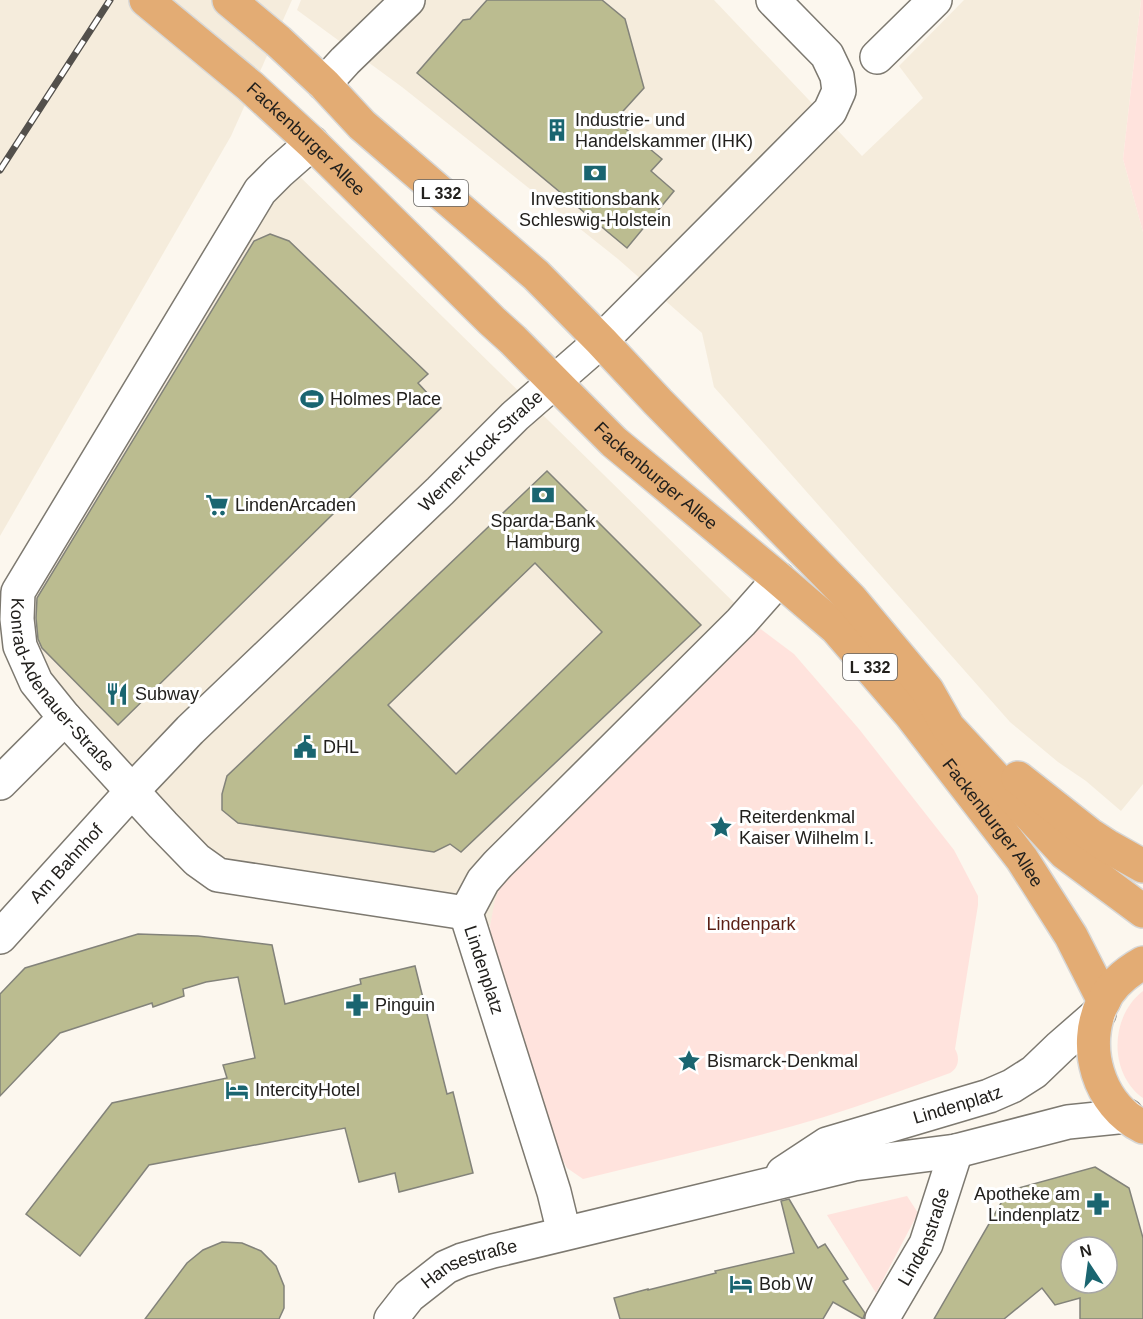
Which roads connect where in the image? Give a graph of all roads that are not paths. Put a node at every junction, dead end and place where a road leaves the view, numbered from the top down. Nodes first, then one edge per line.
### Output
1 (146, 0) edge
2 (229, 0) edge
3 (408, 0) edge
4 (774, 0) edge
5 (935, 0) edge
6 (877, 57) dead end
7 (324, 84) junction
8 (312, 143) junction
9 (601, 341) junction
10 (554, 382) junction
11 (779, 579) junction
12 (927, 690) junction
13 (65, 718) junction
14 (0, 783) edge
15 (132, 791) junction
16 (1143, 866) edge
17 (1143, 911) edge
18 (466, 913) junction
19 (0, 937) edge
20 (1143, 963) edge
21 (1101, 1007) junction
22 (1135, 1122) edge
23 (956, 1151) junction
24 (767, 1184) junction
25 (564, 1233) junction
26 (391, 1319) edge
27 (882, 1319) edge

1 - 8 main road, Fackenburger Allee / L 332
2 - 7 main road, Fackenburger Allee / L 332
3 - 7 street
4 - 9 street, Werner-Kock-Straße
5 - 6 street
7 - 9 main road, Fackenburger Allee / L 332
8 - 10 main road, Fackenburger Allee / L 332
8 - 13 street, Konrad-Adenauer-Straße
9 - 10 street, Werner-Kock-Straße
9 - 12 main road, Fackenburger Allee / L 332
10 - 11 main road, Fackenburger Allee / L 332
10 - 15 street, Werner-Kock-Straße
11 - 18 street, Lindenplatz
11 - 21 main road, Fackenburger Allee / L 332
12 - 16 main road
12 - 17 main road, Fackenburger Allee / L 332
13 - 14 street
13 - 15 street, Konrad-Adenauer-Straße
15 - 18 street, Konrad-Adenauer-Straße
15 - 19 street, Am Bahnhof
18 - 25 street, Lindenplatz
20 - 21 main road, Lindenplatz
21 - 22 main road, Lindenplatz
21 - 24 street, Lindenplatz
22 - 23 street, Lindenplatz
23 - 24 street, Lindenplatz
23 - 27 street, Lindenstraße
24 - 25 street, Lindenplatz
25 - 26 street, Hansestraße

